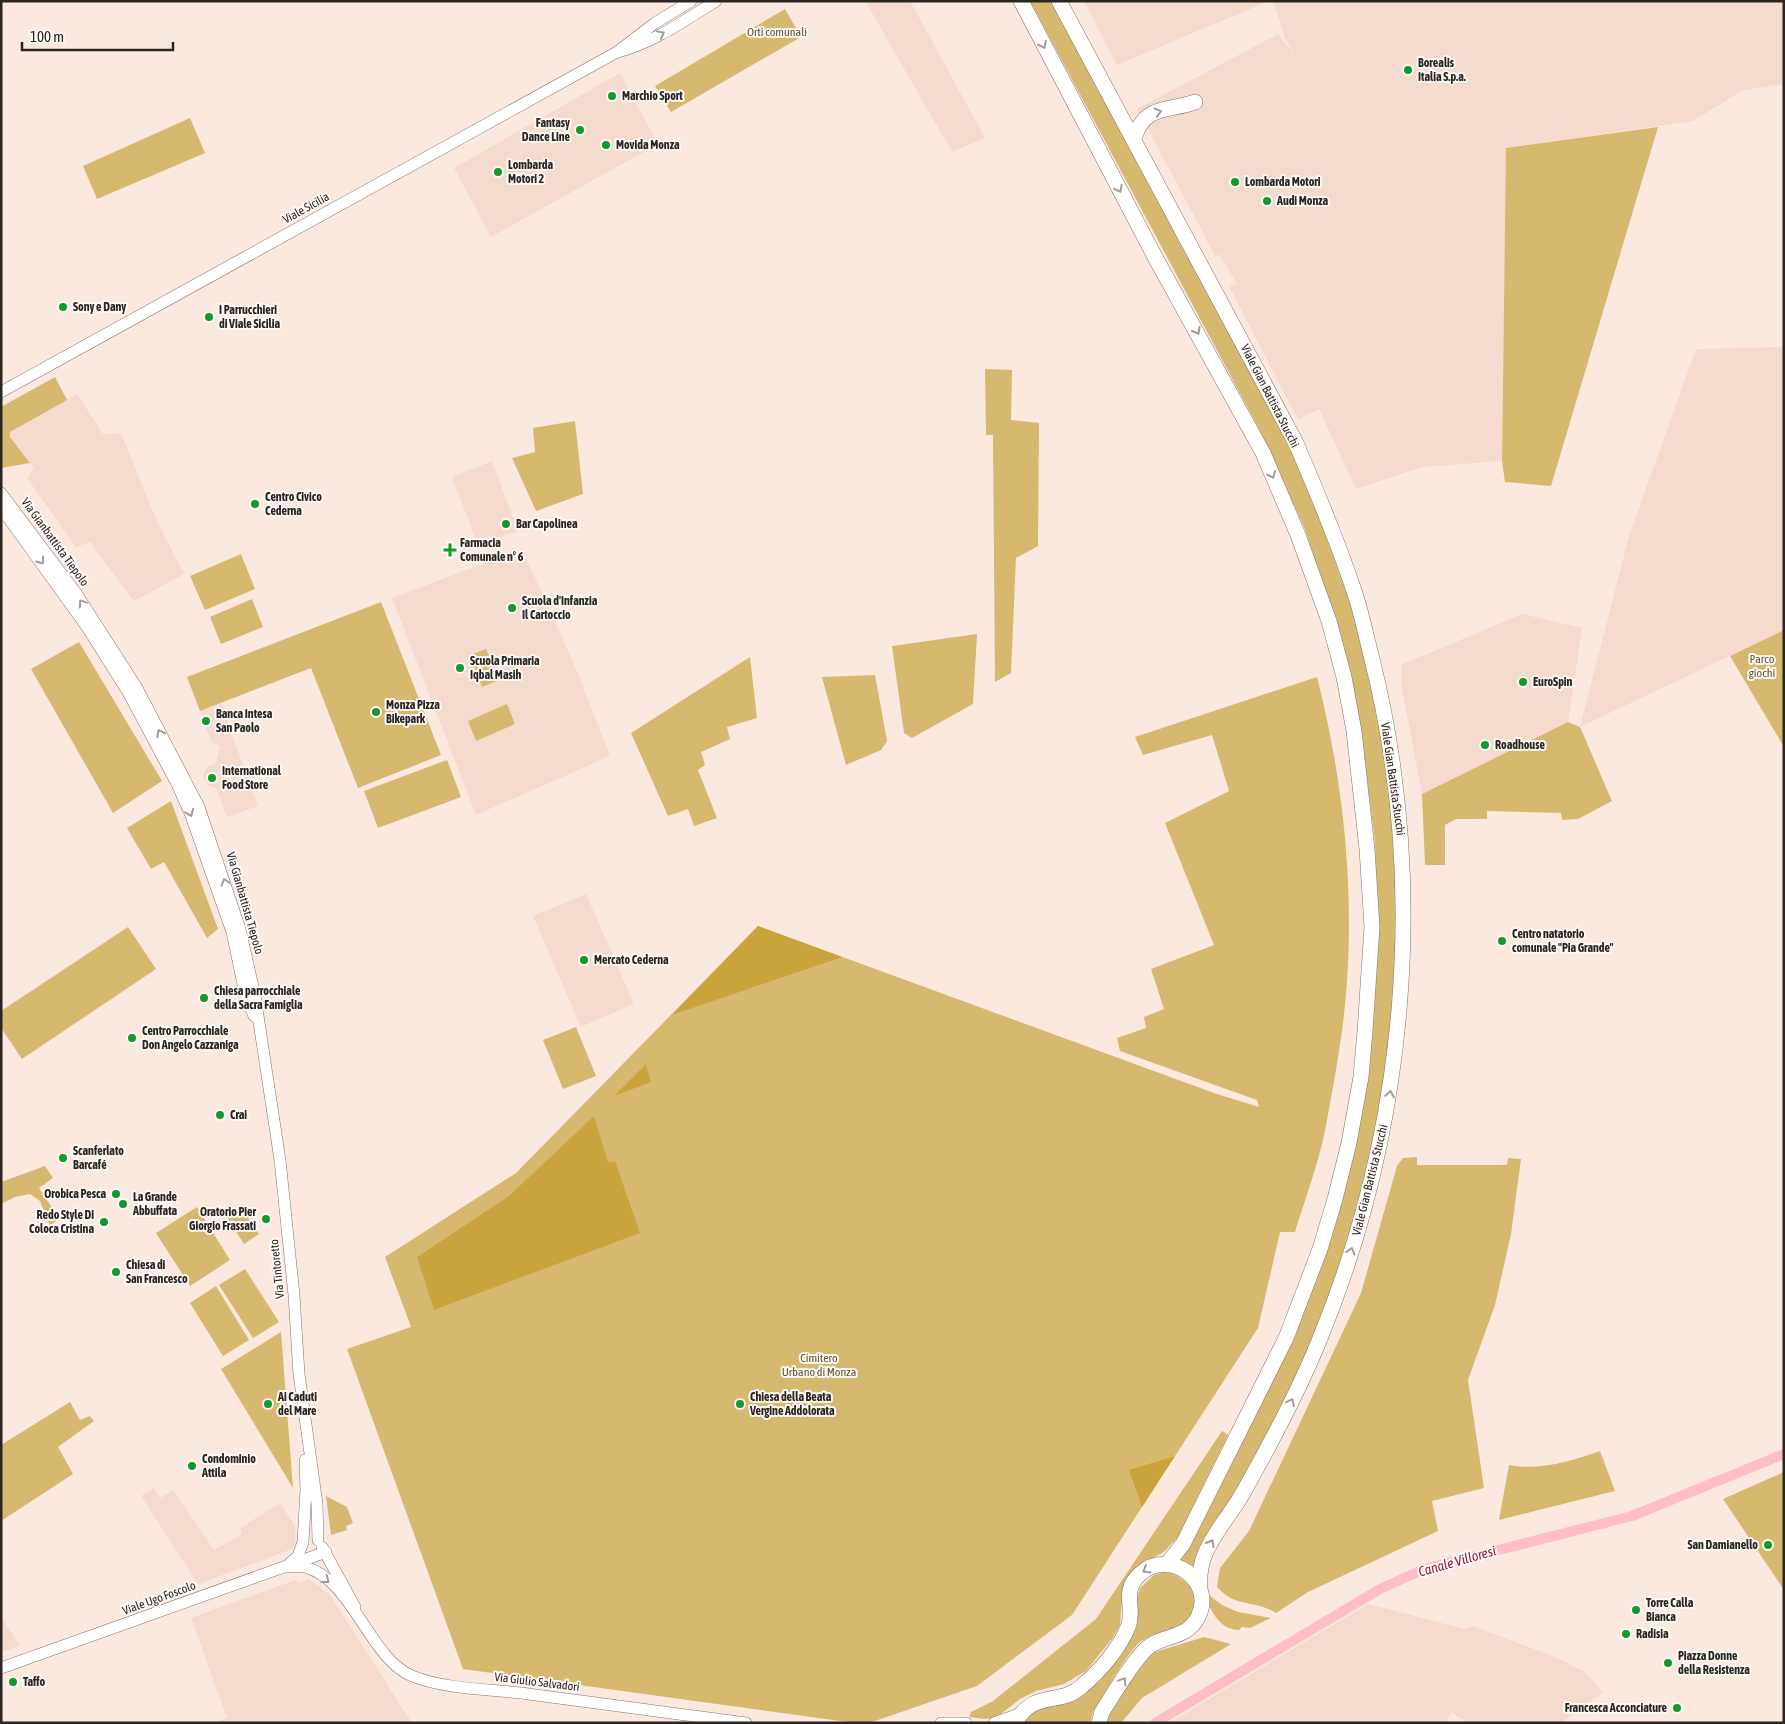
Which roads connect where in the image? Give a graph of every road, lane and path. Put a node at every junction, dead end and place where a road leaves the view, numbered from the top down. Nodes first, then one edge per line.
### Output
1 (692, 1) edge
2 (716, 1) edge
3 (1021, 1) edge
4 (1059, 1) edge
5 (616, 52) junction
6 (1195, 102) dead end
7 (1134, 138) junction
8 (3, 390) edge
9 (1, 493) edge
10 (1, 508) edge
11 (260, 1031) junction
12 (301, 1395) junction
13 (304, 1519) junction
14 (318, 1540) junction
15 (326, 1552) junction
16 (1167, 1564) junction
17 (286, 1567) junction
18 (1200, 1590) junction
19 (356, 1611) junction
20 (1, 1668) edge
21 (1018, 1718) edge
22 (746, 1723) edge
23 (941, 1723) edge
24 (966, 1723) edge
25 (994, 1723) edge
26 (1099, 1723) edge

1 - 5 street, Viale Sicilia
5 -> 2 street, Viale Sicilia
3 -> 16 main road
4 - 7 main road, Viale Gian Battista Stucchi
5 - 8 street, Viale Sicilia
7 -> 6 main road
18 -> 7 main road, Viale Gian Battista Stucchi
11 -> 9 street, Via Gianbattista Tiepolo
10 -> 11 street, Via Gianbattista Tiepolo
11 - 12 street, Via Tintoretto
12 - 13 street, Via Tintoretto
12 - 14 street, Via Tintoretto
13 - 14 street
13 - 17 street, Via Tintoretto
14 - 15 street
15 - 17 street, Viale Ugo Foscolo
15 - 19 street, Via Giulio Salvadori
16 - 18 main road
16 -> 21 main road
17 -> 19 street, Via Giulio Salvadori
17 - 20 street, Viale Ugo Foscolo
26 -> 18 main road, Viale Gian Battista Stucchi
19 - 22 street, Via Giulio Salvadori
21 - 25 street
23 - 24 street

